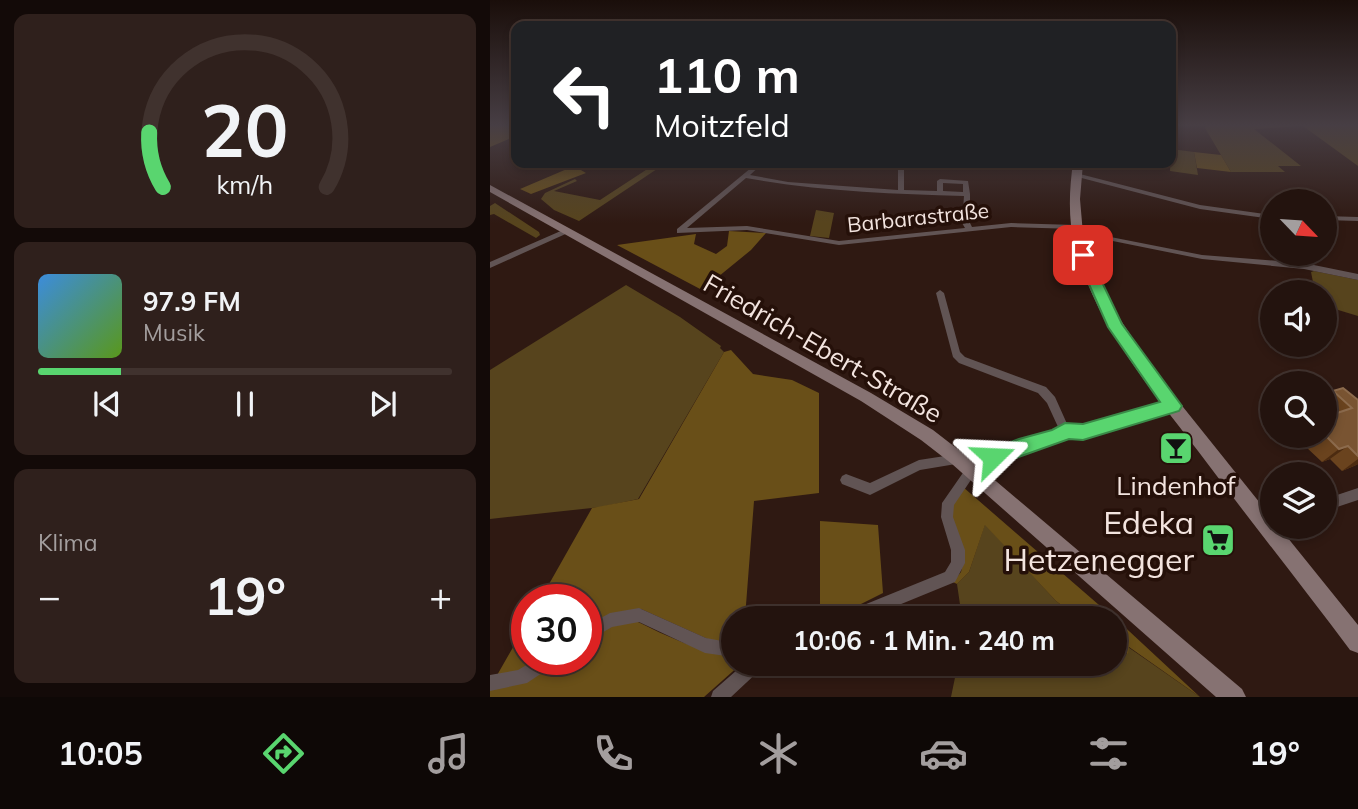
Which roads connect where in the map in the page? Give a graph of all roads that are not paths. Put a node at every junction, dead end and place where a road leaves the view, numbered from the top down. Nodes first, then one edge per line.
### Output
1 (754, 168) edge
2 (902, 168) edge
3 (1077, 169) edge
4 (744, 176) junction
5 (490, 188) edge
6 (904, 192) junction
7 (940, 193) junction
8 (967, 194) junction
9 (1260, 215) edge
10 (1337, 218) edge
11 (1358, 219) edge
12 (969, 229) junction
13 (1077, 230) junction
14 (566, 232) junction
15 (490, 265) edge
16 (1358, 277) edge
17 (940, 293) dead end
18 (1173, 406) junction
19 (1065, 431) junction
20 (993, 457) dead end
21 (964, 465) junction
22 (846, 480) dead end
23 (1358, 495) edge
24 (1337, 501) edge
25 (1260, 512) edge
26 (1281, 539) edge
27 (879, 606) edge
28 (602, 625) edge
29 (1358, 642) edge
30 (721, 648) edge
31 (524, 675) edge
32 (742, 676) edge
33 (490, 683) edge
34 (719, 697) edge
35 (1234, 697) edge

1 - 4 street
2 - 6 street
3 - 9 street
3 - 13 main road
4 - 6 street
4 - 12 street, Barbarastraße
5 - 14 main road, Friedrich-Ebert-Straße
6 - 7 street
7 - 8 street
7 - 8 street
8 - 12 street
10 - 11 street
12 - 13 street, Barbarastraße
13 - 16 street, Barbarastraße
13 - 18 main road
14 - 15 street
14 - 21 main road, Friedrich-Ebert-Straße
17 - 19 street
18 - 19 street
18 - 25 main road
19 - 20 street
21 - 22 street
21 - 27 street
21 - 35 main road, Friedrich-Ebert-Straße
23 - 24 street
26 - 29 main road
28 - 30 street
31 - 33 street
32 - 34 street

